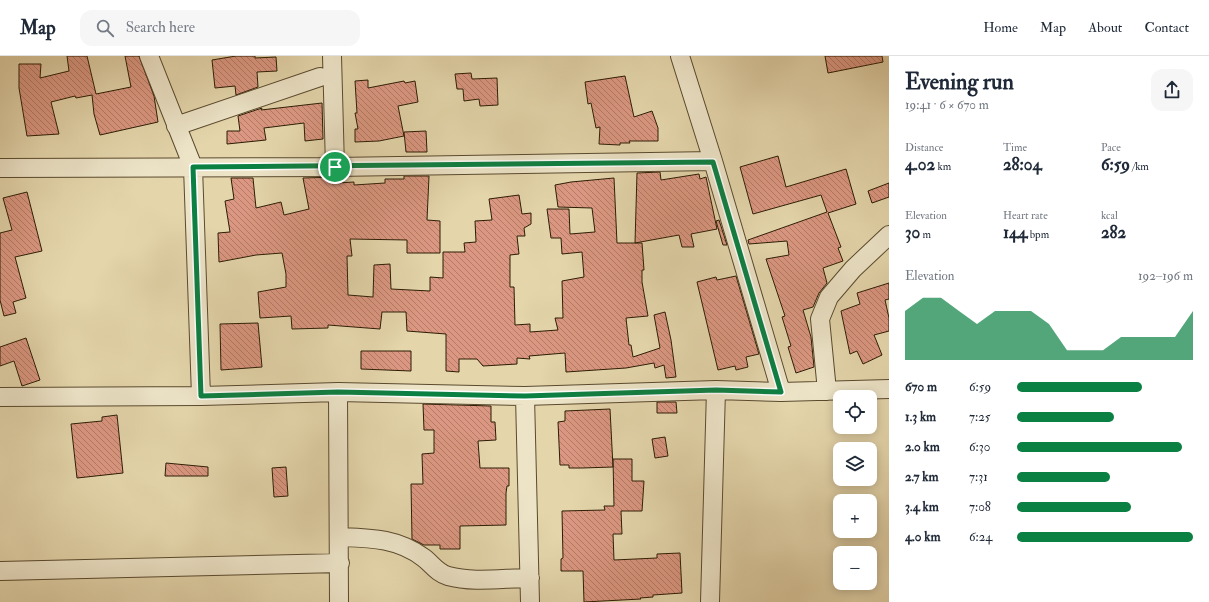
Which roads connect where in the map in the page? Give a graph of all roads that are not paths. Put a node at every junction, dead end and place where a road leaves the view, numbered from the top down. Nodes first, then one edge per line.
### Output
1 (149, 56) edge
2 (332, 56) edge
3 (680, 56) edge
4 (320, 77) dead end
5 (176, 126) junction
6 (713, 162) junction
7 (193, 167) junction
8 (335, 167) junction
9 (0, 168) edge
10 (889, 236) edge
11 (889, 389) edge
12 (716, 390) junction
13 (827, 391) junction
14 (338, 392) junction
15 (781, 392) junction
16 (201, 396) junction
17 (525, 396) junction
18 (0, 398) edge
19 (340, 537) junction
20 (340, 563) junction
21 (0, 570) edge
22 (530, 578) junction
23 (339, 602) edge
24 (530, 602) edge
25 (710, 602) edge

1 - 5 street
2 - 8 street
3 - 6 street
4 - 5 street
5 - 7 street
6 - 8 street
6 - 15 street
7 - 8 street
7 - 9 street
7 - 16 street
10 - 13 street
11 - 13 street
12 - 15 street
12 - 17 street
12 - 25 street
13 - 15 street
14 - 16 street
14 - 17 street
14 - 19 street
16 - 18 street
17 - 22 street
19 - 20 street
19 - 22 street
20 - 21 street
20 - 23 street
22 - 24 street

